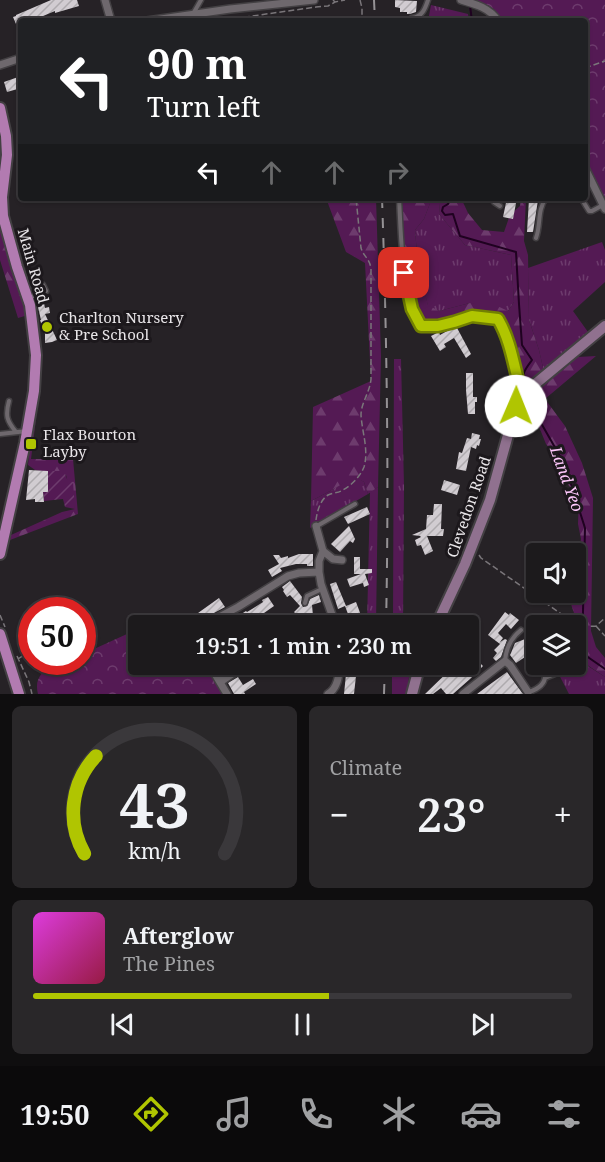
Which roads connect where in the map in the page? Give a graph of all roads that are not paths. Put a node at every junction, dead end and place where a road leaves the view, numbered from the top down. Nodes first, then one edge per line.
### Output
1 (105, 0) edge
2 (201, 0) edge
3 (314, 0) edge
4 (428, 0) edge
5 (462, 0) edge
6 (192, 14) junction
7 (110, 18) edge
8 (171, 18) edge
9 (412, 18) dead end
10 (496, 18) edge
11 (18, 59) edge
12 (0, 65) edge
13 (0, 108) edge
14 (588, 174) edge
15 (399, 201) edge
16 (493, 201) edge
17 (544, 201) edge
18 (582, 201) edge
19 (500, 206) dead end
20 (604, 207) edge
21 (536, 238) dead end
22 (43, 285) dead end
23 (28, 299) junction
24 (605, 326) edge
25 (526, 391) junction
26 (9, 401) dead end
27 (22, 432) junction
28 (0, 434) edge
29 (355, 504) dead end
30 (316, 526) joint
31 (2, 540) edge
32 (323, 551) junction
33 (0, 554) edge
34 (342, 560) dead end
35 (319, 572) junction
36 (323, 589) junction
37 (305, 603) dead end
38 (223, 615) edge
39 (332, 615) edge
40 (441, 615) edge
41 (521, 630) dead end
42 (3, 631) edge
43 (505, 661) junction
44 (215, 675) edge
45 (230, 675) edge
46 (339, 675) edge
47 (417, 675) edge
48 (552, 675) edge
49 (545, 678) joint
50 (219, 682) junction
51 (528, 693) edge
52 (19, 694) edge
53 (227, 694) edge
54 (328, 694) edge
55 (412, 694) edge
56 (463, 694) edge

1 - 7 street
2 - 6 lane
3 - 6 street
4 - 9 lane
5 - 10 street
6 - 8 street
11 - 12 street
13 - 23 main road, Main Road
14 - 20 street
15 - 25 lane
16 - 19 lane
17 - 21 lane
18 - 20 lane
22 - 23 lane
23 - 27 main road, Main Road
24 - 25 main road, Clevedon Road
25 - 40 main road, Clevedon Road
26 - 27 lane
27 - 28 lane
27 - 31 main road, Main Road
29 - 30 lane
30 - 32 street
31 - 33 main road, Main Road
32 - 34 street
32 - 35 street
35 - 36 street
35 - 38 street
36 - 37 lane
36 - 39 street
41 - 43 lane
42 - 52 main road
43 - 51 street
43 - 56 street
44 - 50 street
45 - 50 street
46 - 54 street
47 - 55 main road
48 - 49 lane
49 - 51 lane
50 - 53 street

